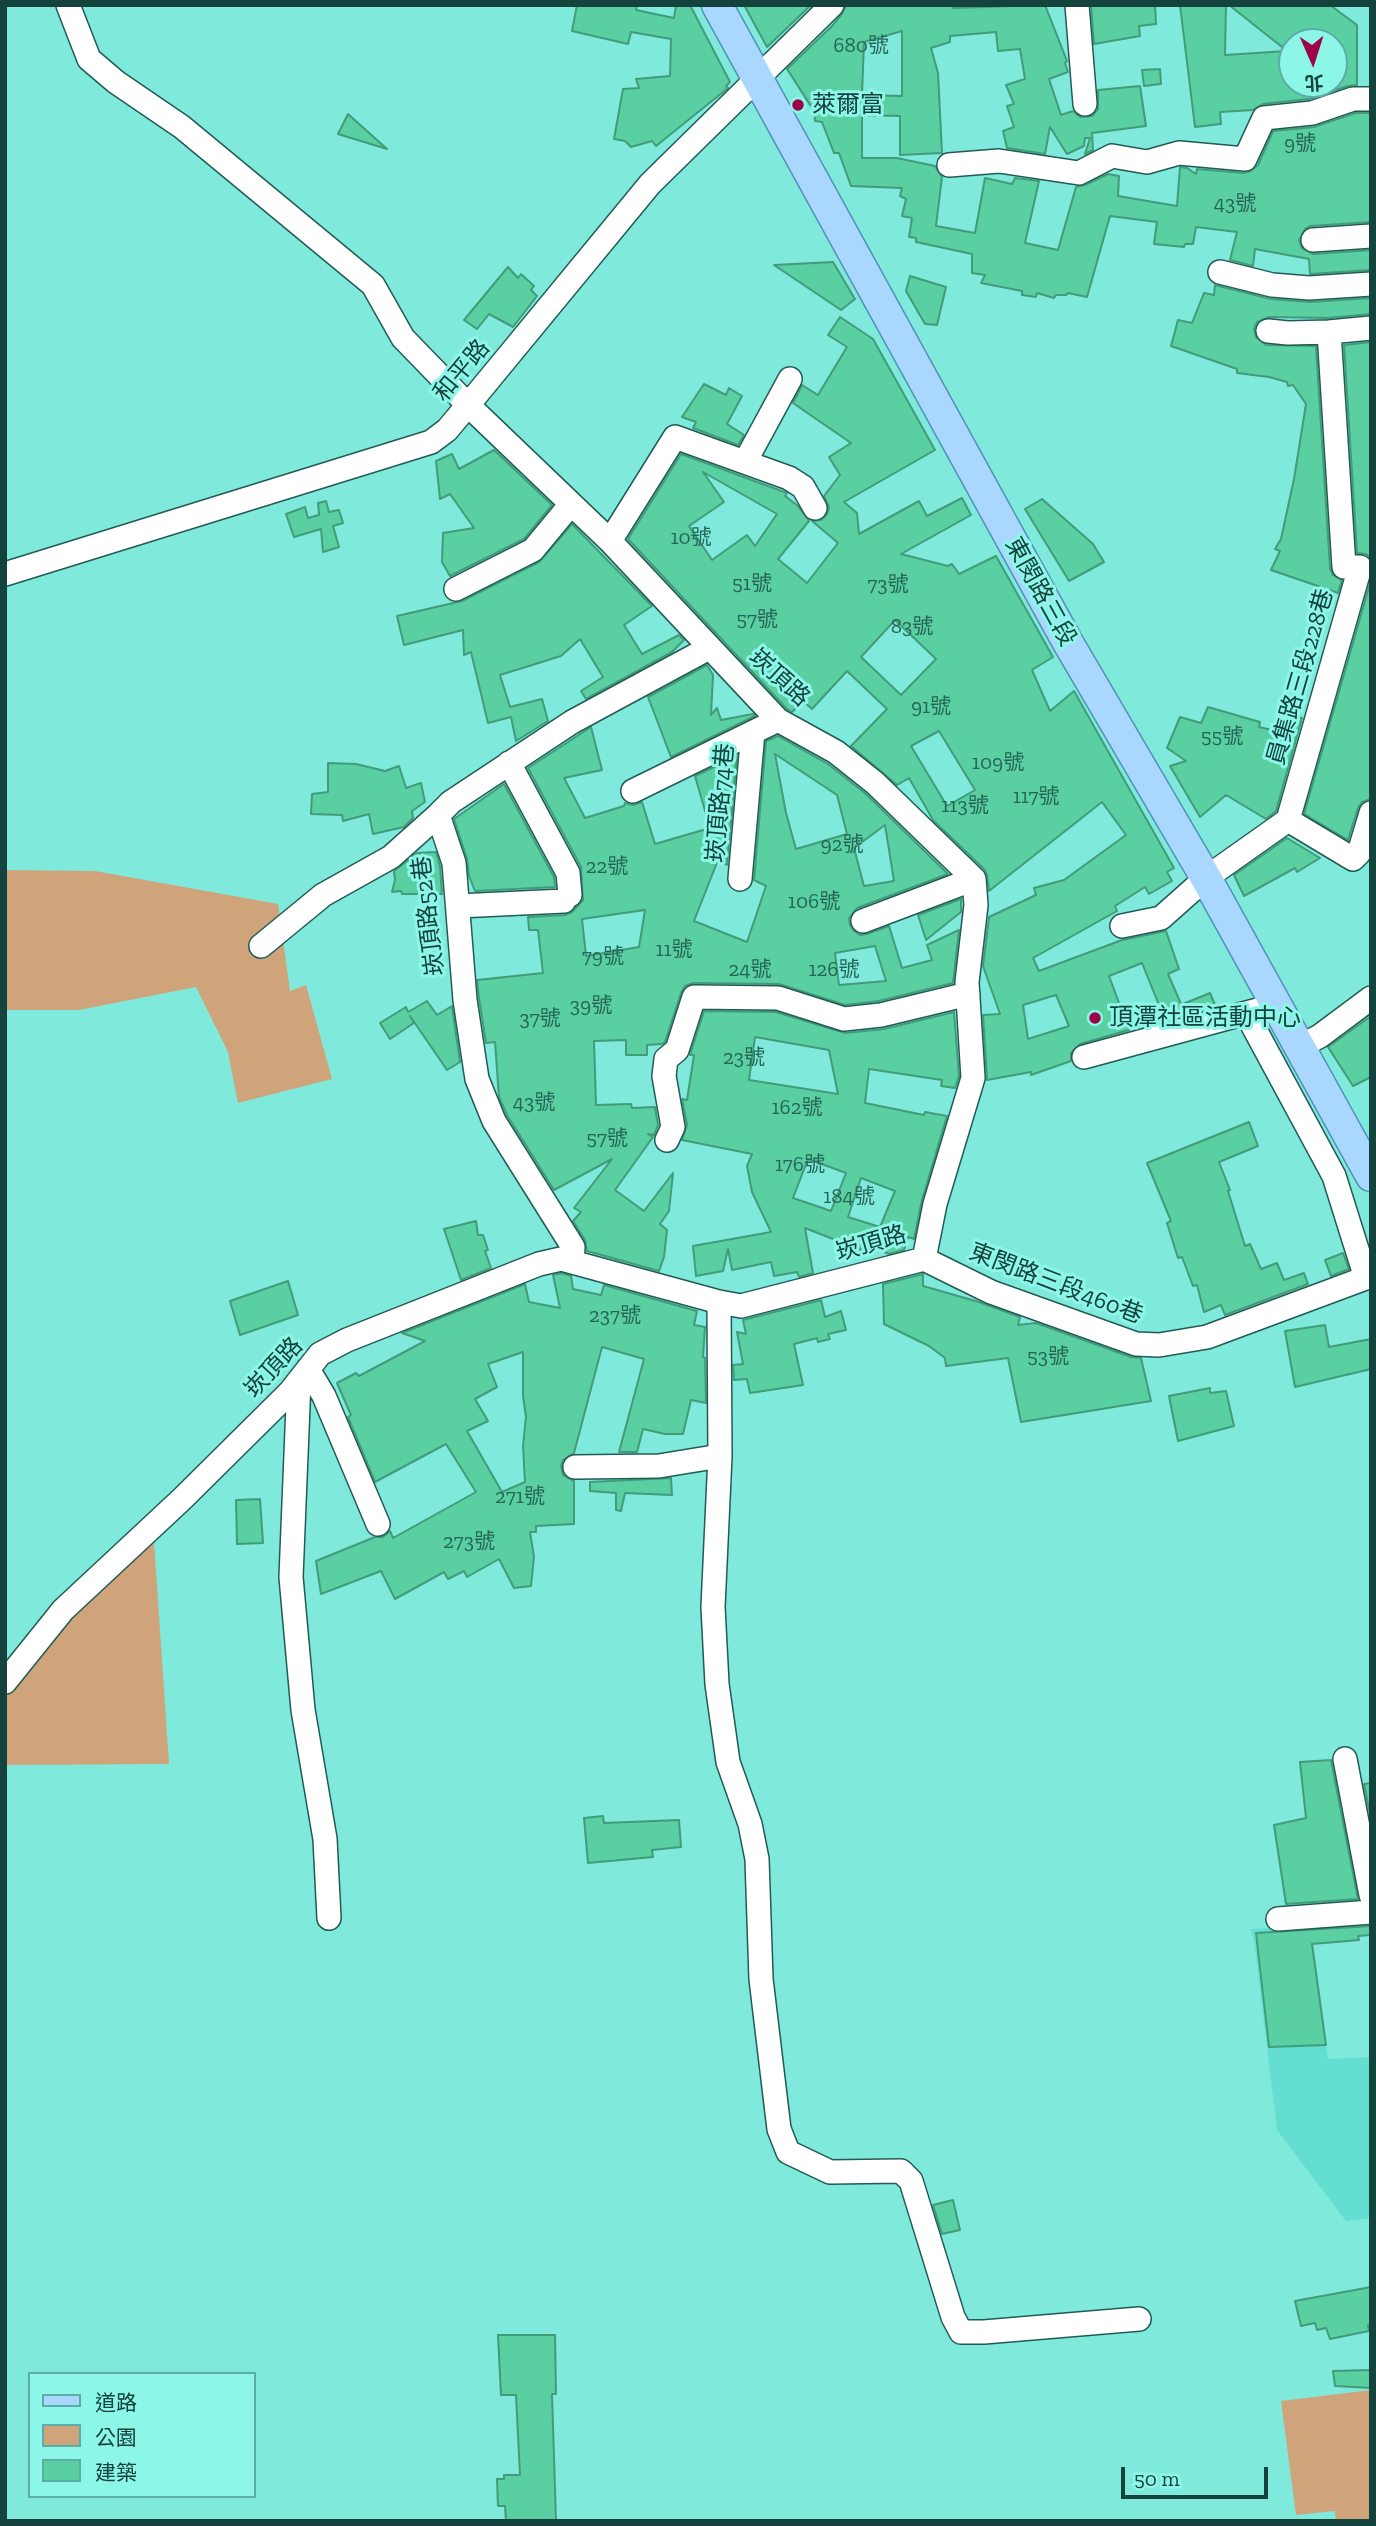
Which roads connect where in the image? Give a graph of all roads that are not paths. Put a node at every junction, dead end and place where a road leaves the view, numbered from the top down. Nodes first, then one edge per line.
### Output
1 (68, 5) edge
2 (717, 5) edge
3 (832, 5) edge
4 (1077, 5) edge
5 (757, 78) junction
6 (1371, 99) edge
7 (1085, 104) dead end
8 (949, 165) dead end
9 (1371, 236) edge
10 (1312, 240) dead end
11 (1220, 272) dead end
12 (1371, 284) edge
13 (1371, 328) edge
14 (1268, 331) dead end
15 (1329, 332) junction
16 (790, 379) dead end
17 (468, 405) junction
18 (745, 462) junction
19 (572, 504) junction
20 (815, 508) dead end
21 (610, 541) junction
22 (1365, 567) edge
23 (5, 574) edge
24 (456, 589) dead end
25 (709, 648) junction
26 (778, 720) junction
27 (753, 732) junction
28 (509, 763) junction
29 (634, 791) dead end
30 (1371, 813) edge
31 (438, 815) junction
32 (1288, 820) junction
33 (1206, 878) junction
34 (740, 879) dead end
35 (974, 879) junction
36 (458, 906) junction
37 (863, 921) dead end
38 (1122, 926) dead end
39 (261, 946) dead end
40 (968, 994) junction
41 (1371, 998) edge
42 (1278, 1005) junction
43 (1246, 1013) junction
44 (1301, 1046) junction
45 (1084, 1056) dead end
46 (667, 1140) dead end
47 (1371, 1176) edge
48 (924, 1259) junction
49 (572, 1261) junction
50 (1369, 1277) edge
51 (719, 1302) junction
52 (304, 1375) junction
53 (720, 1456) junction
54 (575, 1467) dead end
55 (378, 1524) dead end
56 (5, 1682) edge
57 (1345, 1759) dead end
58 (1371, 1895) edge
59 (1371, 1912) edge
60 (330, 1918) dead end
61 (1279, 1919) dead end
62 (1139, 2319) dead end

1 - 17 street, 崁頂路
2 - 5 main road, 東閔路三段
3 - 5 street, 和平路
4 - 7 street
5 - 17 street, 和平路
5 - 33 main road, 東閔路三段
6 - 8 street
9 - 10 street
11 - 12 street
13 - 15 street
14 - 15 street
15 - 22 street, 員集路三段228巷
16 - 18 street
17 - 19 street, 崁頂路
17 - 23 street, 和平路
18 - 20 street
18 - 21 street
19 - 21 street, 崁頂路
19 - 24 street
21 - 25 street, 崁頂路
22 - 32 street, 員集路三段228巷
25 - 26 street, 崁頂路
25 - 28 street
26 - 27 street, 崁頂路74巷
26 - 35 street, 崁頂路
27 - 29 street, 崁頂路74巷
27 - 34 street, 崁頂路74巷
28 - 31 street
28 - 36 street
30 - 32 street
31 - 36 street, 崁頂路52巷
31 - 39 street
32 - 33 street
33 - 38 street
33 - 42 main road, 東閔路三段
35 - 37 street
35 - 40 street, 崁頂路
36 - 49 street, 崁頂路52巷
40 - 46 street
40 - 48 street, 崁頂路
41 - 44 street
42 - 43 street
42 - 44 main road, 東閔路三段
43 - 45 street
43 - 50 street
44 - 47 main road, 東閔路三段
48 - 50 street, 東閔路三段460巷
48 - 51 street, 崁頂路
49 - 51 street, 崁頂路
49 - 52 street, 崁頂路
51 - 53 street
52 - 55 street
52 - 56 street, 崁頂路
52 - 60 street
53 - 54 street
53 - 62 street
57 - 58 street
59 - 61 street

